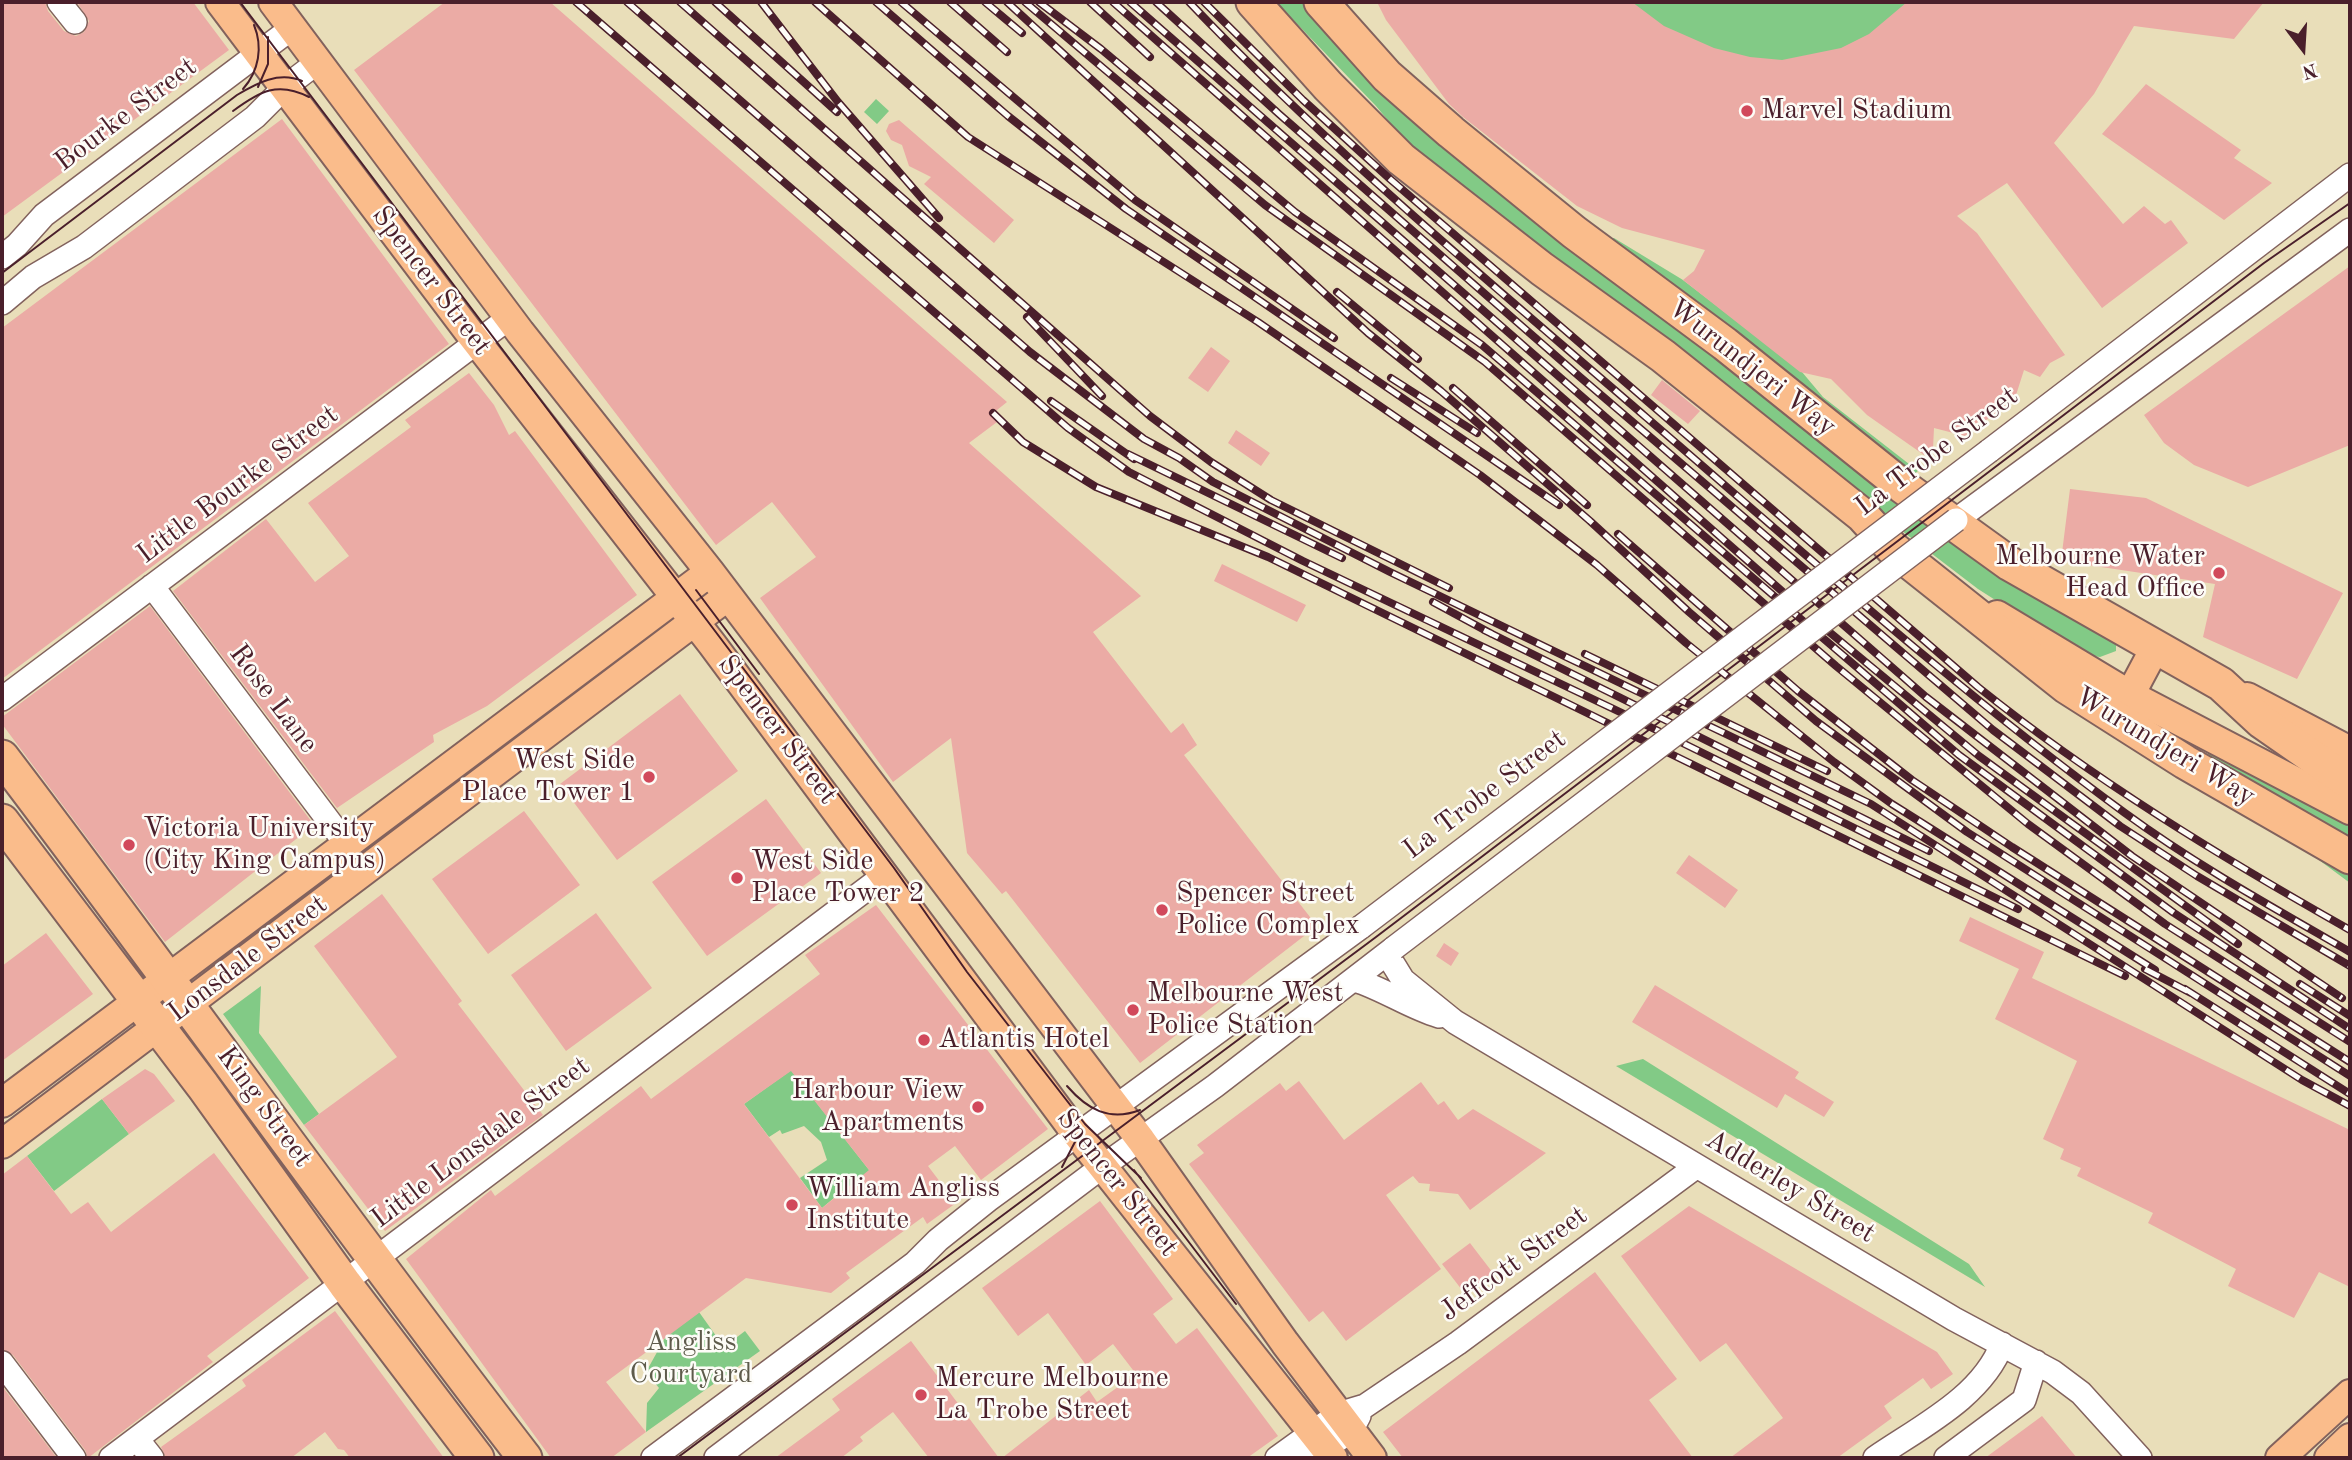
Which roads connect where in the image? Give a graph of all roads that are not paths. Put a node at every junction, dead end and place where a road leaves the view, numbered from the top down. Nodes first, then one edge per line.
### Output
1 (59, 2) edge
2 (220, 2) edge
3 (273, 2) edge
4 (1253, 2) edge
5 (1321, 2) edge
6 (75, 22) dead end
7 (292, 28) junction
8 (260, 52) junction
9 (318, 62) junction
10 (285, 87) junction
11 (2350, 174) edge
12 (2350, 230) edge
13 (2, 257) edge
14 (2, 303) edge
15 (509, 318) junction
16 (477, 342) junction
17 (1862, 515) junction
18 (710, 572) junction
19 (152, 586) junction
20 (728, 596) junction
21 (676, 597) junction
22 (695, 621) junction
23 (2155, 648) junction
24 (576, 671) junction
25 (2221, 684) junction
26 (2130, 695) junction
27 (597, 698) junction
28 (2, 699) edge
29 (2350, 751) edge
30 (2, 757) edge
31 (2350, 783) edge
32 (417, 793) junction
33 (2350, 810) edge
34 (436, 818) junction
35 (2, 821) edge
36 (347, 845) junction
37 (919, 848) junction
38 (2350, 857) edge
39 (885, 874) junction
40 (1390, 951) junction
41 (169, 977) junction
42 (1354, 980) junction
43 (138, 1000) junction
44 (189, 1004) junction
45 (1455, 1022) junction
46 (158, 1027) junction
47 (5, 1094) edge
48 (264, 1108) junction
49 (1116, 1108) junction
50 (235, 1130) junction
51 (1079, 1135) junction
52 (1141, 1140) junction
53 (2, 1144) edge
54 (1103, 1166) junction
55 (1697, 1166) junction
56 (374, 1261) junction
57 (345, 1283) junction
58 (2002, 1344) junction
59 (2036, 1362) junction
60 (2, 1363) edge
61 (2350, 1394) edge
62 (2091, 1406) junction
63 (1351, 1417) junction
64 (2350, 1438) edge
65 (137, 1439) junction
66 (1321, 1449) edge
67 (74, 1458) edge
68 (111, 1458) edge
69 (152, 1458) edge
70 (477, 1458) edge
71 (525, 1458) edge
72 (653, 1458) edge
73 (716, 1458) edge
74 (1277, 1458) edge
75 (1372, 1458) edge
76 (1875, 1458) edge
77 (1946, 1458) edge
78 (2122, 1458) edge
79 (2140, 1458) edge
80 (2280, 1458) edge
81 (2329, 1458) edge

1 - 6 street
2 - 8 main road, Spencer Street
3 - 7 main road, Spencer Street
4 - 17 highway, Wurundjeri Way
5 - 23 highway, Wurundjeri Way
7 - 8 street, Bourke Street
7 - 9 main road, Spencer Street
8 - 10 main road, Spencer Street
8 - 13 street, Bourke Street
9 - 10 street
9 - 15 main road, Spencer Street
10 - 14 street
10 - 16 main road, Spencer Street
11 - 49 street, La Trobe Street, bridge
12 - 40 street, bridge
15 - 16 street, Little Bourke Street
15 - 18 main road, Spencer Street
16 - 19 street, Little Bourke Street
16 - 21 main road, Spencer Street
17 - 26 main road, Wurundjeri Way
17 - 38 highway, Wurundjeri Way
18 - 20 main road, Spencer Street
18 - 21 main road, Lonsdale Street
19 - 28 street, Little Bourke Street
19 - 36 street, Rose Lane
20 - 22 main road, Lonsdale Street
20 - 37 main road, Spencer Street
21 - 22 main road, Spencer Street
21 - 24 main road, Lonsdale Street
22 - 27 main road, Lonsdale Street
22 - 39 main road, Spencer Street
23 - 25 highway, Wurundjeri Way
23 - 26 main road
24 - 27 main road
24 - 32 main road, Lonsdale Street
25 - 29 main road, Wurundjeri Way
25 - 31 highway, Wurundjeri Way
26 - 33 main road, Wurundjeri Way
27 - 34 main road, Lonsdale Street
30 - 41 highway, King Street
32 - 34 main road
32 - 36 main road, Lonsdale Street
34 - 44 main road, Lonsdale Street
35 - 43 highway, King Street
36 - 41 main road, Lonsdale Street
37 - 39 main road
37 - 49 main road, Spencer Street
39 - 51 main road, Spencer Street
39 - 56 street, Little Lonsdale Street
40 - 42 street
40 - 45 street, Adderley Street
41 - 43 main road, Lonsdale Street
41 - 44 highway, King Street
42 - 45 street, Adderley Street
42 - 52 street
43 - 46 highway, King Street
43 - 47 main road, Lonsdale Street
44 - 46 main road, Lonsdale Street
44 - 48 highway, King Street
45 - 55 street, Adderley Street
46 - 50 highway, King Street
46 - 53 main road, Lonsdale Street
48 - 50 highway
48 - 56 highway, King Street
49 - 51 street, La Trobe Street
49 - 52 main road, Spencer Street
50 - 57 highway, King Street
51 - 54 main road, Spencer Street
51 - 72 street, La Trobe Street
52 - 54 street
52 - 63 main road, Spencer Street
54 - 66 main road, Spencer Street
54 - 73 street
55 - 58 street, Adderley Street
55 - 63 street, Jeffcott Street
56 - 57 street, Little Lonsdale Street
56 - 71 highway, King Street
57 - 65 street, Little Lonsdale Street
57 - 70 highway, King Street
58 - 59 street, Adderley Street
58 - 76 street
59 - 62 street, Adderley Street
59 - 77 street
60 - 67 street
61 - 80 main road
62 - 78 street, Adderley Street
62 - 79 street, Adderley Street
63 - 66 street, Jeffcott Street
63 - 75 main road, Spencer Street
64 - 81 main road
65 - 68 street, Little Lonsdale Street
65 - 69 street
66 - 74 street, Jeffcott Street

